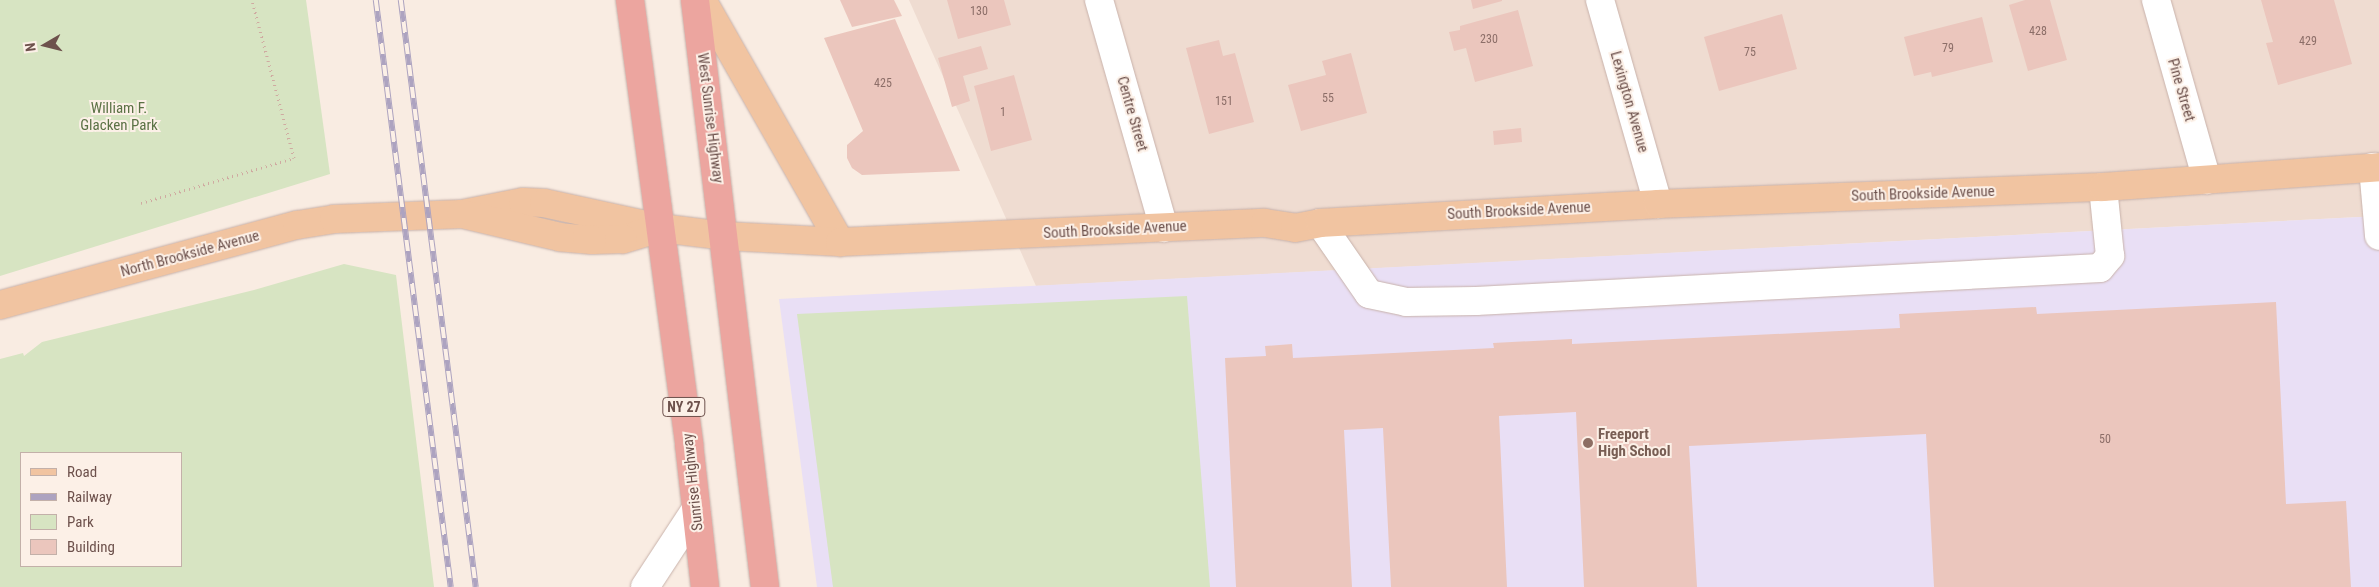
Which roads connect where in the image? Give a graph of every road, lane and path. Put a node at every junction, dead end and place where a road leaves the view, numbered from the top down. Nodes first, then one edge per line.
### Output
1 (252, 0) edge
2 (630, 0) edge
3 (695, 0) edge
4 (702, 0) edge
5 (1099, 0) edge
6 (1600, 0) edge
7 (2156, 0) edge
8 (2376, 167) edge
9 (2207, 180) junction
10 (2103, 187) junction
11 (141, 202) dead end
12 (1658, 204) junction
13 (382, 217) joint
14 (1320, 222) junction
15 (660, 228) junction
16 (1164, 228) junction
17 (725, 236) junction
18 (2379, 236) edge
19 (840, 242) junction
20 (0, 305) edge
21 (696, 510) junction
22 (644, 587) edge
23 (705, 587) edge
24 (765, 587) edge

1 - 11 path
2 - 15 highway, NY 27
3 - 17 highway, West Sunrise Highway
4 - 19 main road
5 - 16 street, Centre Street
6 - 12 street, Lexington Avenue
7 - 9 street, Pine Street
8 - 9 main road, South Brookside Avenue
8 - 18 street
9 - 10 main road, South Brookside Avenue
10 - 12 main road, South Brookside Avenue
10 - 14 street
12 - 14 main road, South Brookside Avenue
13 - 15 main road, South Brookside Avenue
13 - 20 main road, North Brookside Avenue
14 - 16 main road, South Brookside Avenue
15 - 17 main road, South Brookside Avenue
15 - 21 highway, Sunrise Highway / NY 27
16 - 19 main road, South Brookside Avenue
17 - 19 main road, South Brookside Avenue
17 - 24 highway
21 - 22 street
21 - 23 highway, Sunrise Highway / NY 27

